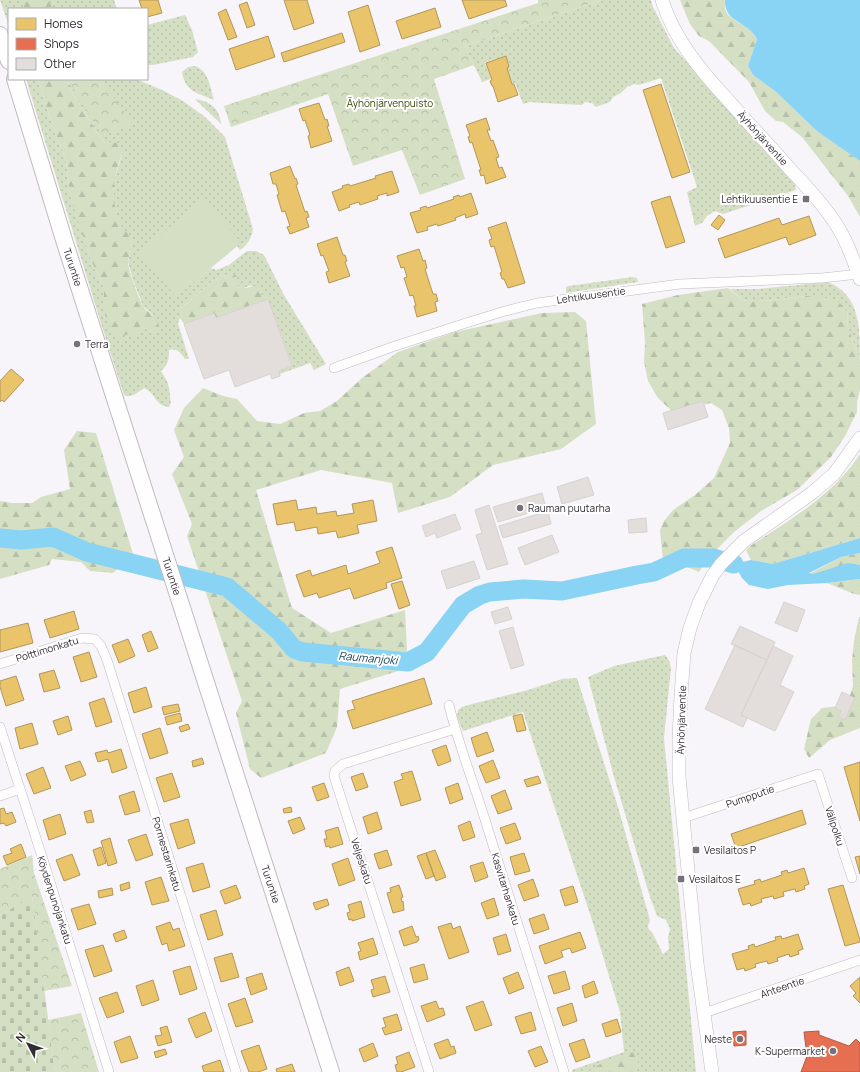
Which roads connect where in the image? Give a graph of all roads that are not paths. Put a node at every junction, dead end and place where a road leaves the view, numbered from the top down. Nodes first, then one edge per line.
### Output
1 (662, 0) edge
2 (0, 34) edge
3 (8, 58) edge
4 (15, 80) edge
5 (859, 276) edge
6 (334, 368) dead end
7 (860, 438) edge
8 (95, 639) joint
9 (0, 664) edge
10 (449, 705) dead end
11 (0, 727) edge
12 (455, 729) junction
13 (818, 774) joint
14 (20, 789) junction
15 (0, 796) edge
16 (683, 818) junction
17 (852, 878) dead end
18 (860, 960) edge
19 (704, 1013) junction
20 (109, 1072) edge
21 (236, 1072) edge
22 (331, 1072) edge
23 (429, 1072) edge
24 (564, 1072) edge
25 (712, 1072) edge

1 - 5 main road, Äyhönjärventie
2 - 3 highway
4 - 22 highway, Turuntie
5 - 6 street, Lehtikuusentie
7 - 16 main road, Äyhönjärventie
8 - 9 street, Polttimonkatu
8 - 21 street, Pormestarinkatu
10 - 12 street, Kasvitarhankatu
11 - 14 street, Köydenpunojankatu
12 - 23 street, Veljeskatu
12 - 24 street, Kasvitarhankatu
13 - 16 street, Pumpputie
13 - 17 street, Välipolku
14 - 15 street
14 - 20 street, Köydenpunojankatu
16 - 19 main road, Äyhönjärventie
18 - 19 street, Ahteentie
19 - 25 main road, Äyhönjärventie

